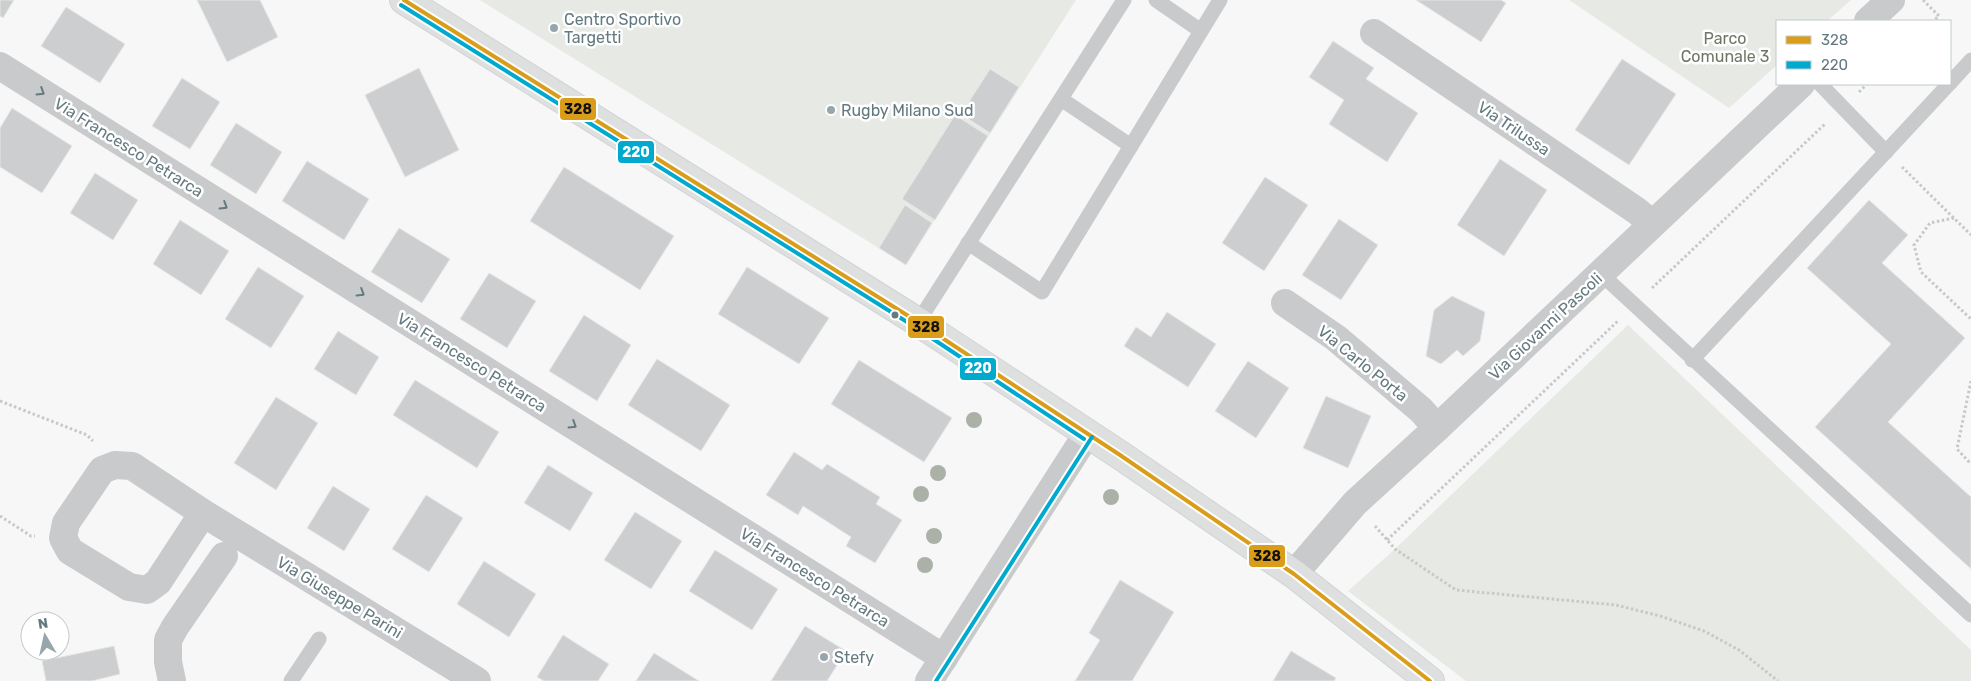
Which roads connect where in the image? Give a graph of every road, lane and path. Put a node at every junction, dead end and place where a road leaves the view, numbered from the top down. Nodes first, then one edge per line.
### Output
1 (404, 0) edge
2 (1124, 0) edge
3 (1156, 0) edge
4 (1220, 0) edge
5 (1891, 0) edge
6 (1923, 0) edge
7 (1869, 20) edge
8 (1934, 20) edge
9 (1201, 31) junction
10 (1374, 33) dead end
11 (1971, 60) edge
12 (0, 66) edge
13 (1951, 83) edge
14 (1801, 85) edge
15 (1821, 85) edge
16 (1949, 85) edge
17 (1061, 99) junction
18 (1131, 146) junction
19 (1886, 152) junction
20 (1954, 218) junction
21 (1652, 224) junction
22 (1971, 235) edge
23 (968, 243) junction
24 (1600, 274) junction
25 (1285, 303) dead end
26 (1971, 319) edge
27 (918, 322) junction
28 (1692, 360) junction
29 (1971, 380) edge
30 (0, 401) edge
31 (1437, 428) junction
32 (1087, 434) junction
33 (1971, 464) edge
34 (116, 465) junction
35 (1354, 503) junction
36 (203, 513) junction
37 (0, 516) edge
38 (63, 538) junction
39 (224, 556) dead end
40 (1294, 574) junction
41 (1971, 615) edge
42 (318, 639) dead end
43 (944, 658) junction
44 (172, 681) edge
45 (291, 681) edge
46 (477, 681) edge
47 (929, 681) edge
48 (1430, 681) edge
49 (1778, 681) edge

1 - 27 main road
2 - 17 lane
3 - 9 lane
4 - 9 lane
5 - 7 street
6 - 8 path
9 - 18 lane
10 - 21 street, Via Trilussa
11 - 13 lane
12 -> 43 street, Via Francesco Petrarca
14 - 21 street, Via Giovanni Pascoli
15 - 19 lane
16 - 19 lane
17 - 18 lane
17 - 23 lane
18 - 23 lane
19 - 20 path
19 - 28 lane
20 - 22 path
20 - 26 path
21 - 24 street, Via Giovanni Pascoli
23 - 27 lane
24 - 28 lane
24 - 31 street, Via Giovanni Pascoli
25 - 31 street, Via Carlo Porta
27 - 32 main road
28 - 41 lane
29 - 33 path
30 - 34 path
31 - 35 street, Via Giovanni Pascoli
32 - 40 main road
32 - 43 street
34 - 36 street, Via Giuseppe Parini
34 - 38 street
35 - 40 street, Via Giovanni Pascoli
35 - 49 path
36 - 38 street
36 - 46 street, Via Giuseppe Parini
37 - 38 path
39 - 44 street
40 - 48 main road
42 - 45 lane
43 - 47 street

